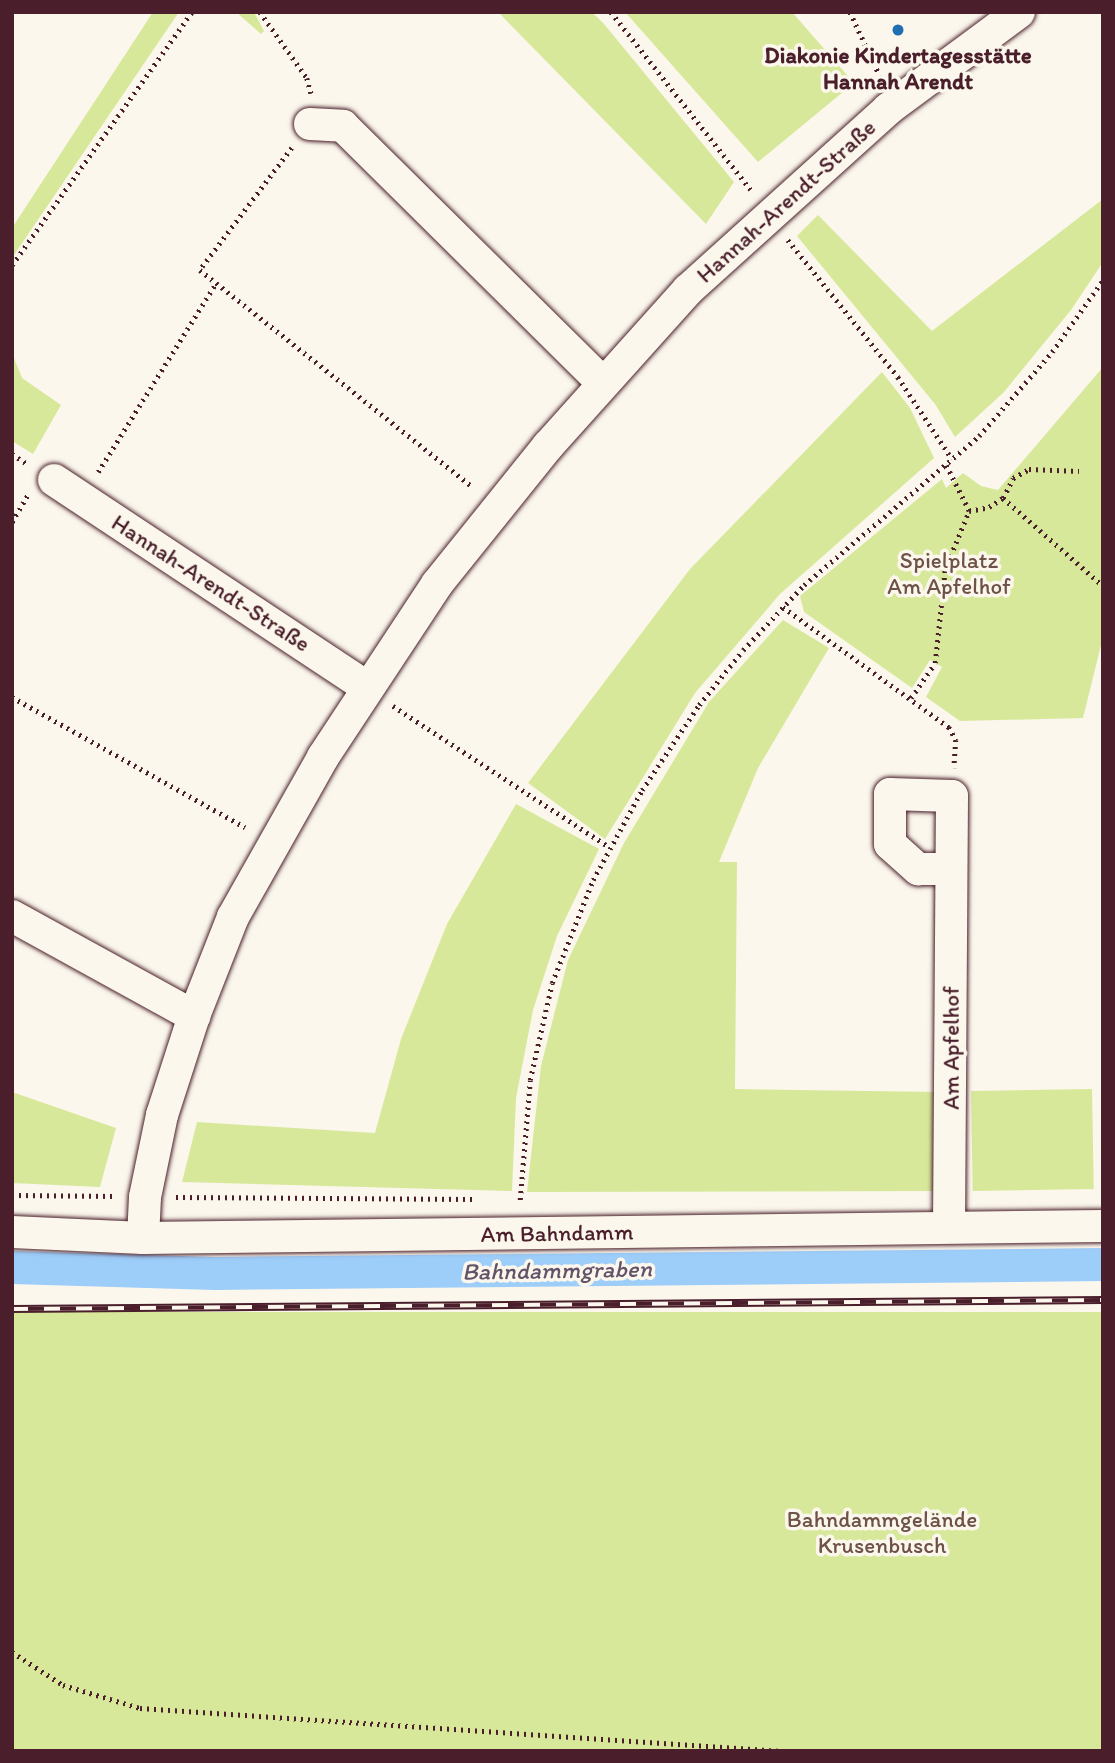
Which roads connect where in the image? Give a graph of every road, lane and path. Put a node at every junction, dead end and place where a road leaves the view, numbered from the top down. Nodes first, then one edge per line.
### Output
1 (192, 12) edge
2 (260, 12) edge
3 (850, 12) edge
4 (1019, 12) edge
5 (880, 76) dead end
6 (310, 124) junction
7 (12, 265) edge
8 (1103, 280) edge
9 (216, 283) junction
10 (603, 383) junction
11 (946, 465) junction
12 (1079, 471) dead end
13 (54, 480) dead end
14 (472, 486) dead end
15 (1003, 498) junction
16 (82, 499) junction
17 (969, 511) junction
18 (1103, 586) edge
19 (783, 607) junction
20 (367, 687) junction
21 (12, 697) edge
22 (911, 698) junction
23 (954, 774) dead end
24 (245, 827) dead end
25 (609, 847) junction
26 (951, 869) dead end
27 (12, 916) edge
28 (194, 1016) junction
29 (12, 1195) edge
30 (145, 1197) junction
31 (479, 1199) dead end
32 (506, 1199) dead end
33 (534, 1199) dead end
34 (520, 1200) junction
35 (1103, 1226) edge
36 (949, 1227) junction
37 (12, 1232) edge
38 (143, 1238) junction
39 (12, 1652) edge
40 (783, 1751) edge

1 - 7 path
2 - 6 path
3 - 5 path
4 - 10 street, Hannah-Arendt-Straße
6 - 9 path
6 - 10 street
8 - 11 path
9 - 14 path
9 - 16 path
10 - 20 street, Hannah-Arendt-Straße
11 - 17 path
11 - 19 path
12 - 15 path
13 - 16 street, Hannah-Arendt-Straße
15 - 17 path
15 - 18 path
16 - 20 street, Hannah-Arendt-Straße
17 - 22 path
19 - 22 path
19 - 25 path
20 - 25 path
20 - 28 street, Hannah-Arendt-Straße
21 - 24 path
22 - 23 path
25 - 34 path
26 - 36 street, Am Apfelhof
27 - 28 street
28 - 30 street, Hannah-Arendt-Straße
29 - 30 path
30 - 31 path
30 - 38 street, Hannah-Arendt-Straße
32 - 34 path
33 - 34 path
35 - 36 street, Am Bahndamm
36 - 38 street, Am Bahndamm
37 - 38 street, Am Bahndamm
39 - 40 path

